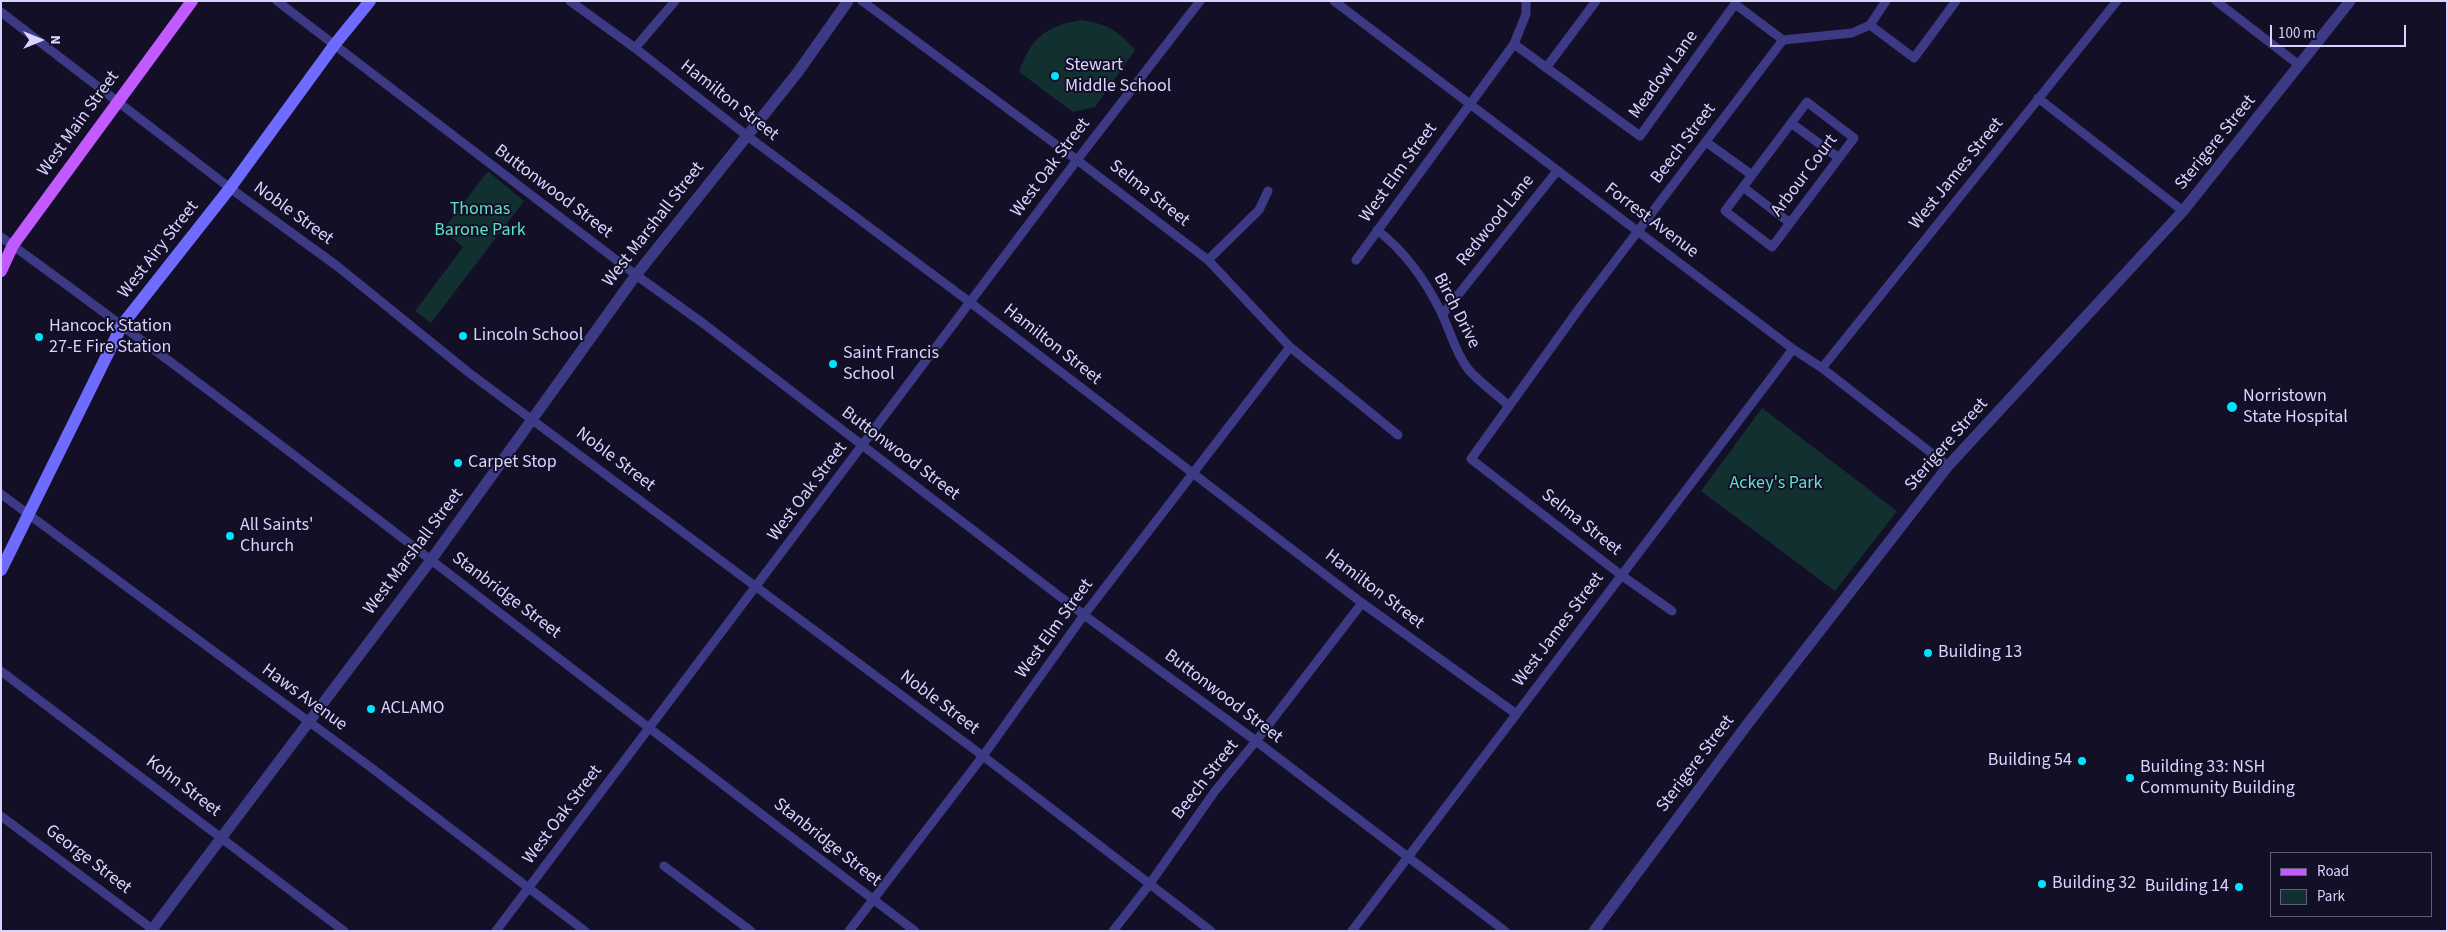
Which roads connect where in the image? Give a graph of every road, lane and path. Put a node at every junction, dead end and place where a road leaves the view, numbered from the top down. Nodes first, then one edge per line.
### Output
1 (192, 1) edge
2 (277, 1) edge
3 (370, 1) edge
4 (570, 1) edge
5 (675, 1) edge
6 (848, 1) edge
7 (862, 1) edge
8 (1200, 1) edge
9 (1334, 1) edge
10 (1526, 1) edge
11 (1596, 1) edge
12 (1886, 1) edge
13 (1956, 1) edge
14 (2117, 1) edge
15 (2216, 1) edge
16 (2350, 1) edge
17 (1, 12) edge
18 (1870, 25) junction
19 (1783, 40) junction
20 (335, 44) junction
21 (1514, 44) junction
22 (636, 48) junction
23 (2299, 66) junction
24 (1546, 68) junction
25 (2038, 98) junction
26 (117, 102) junction
27 (1470, 105) junction
28 (1791, 123) junction
29 (746, 135) junction
30 (1706, 142) junction
31 (1839, 158) junction
32 (1077, 160) junction
33 (1557, 171) junction
34 (1752, 175) junction
35 (1743, 187) junction
36 (230, 188) junction
37 (1268, 191) dead end
38 (2183, 212) junction
39 (1790, 223) junction
40 (1377, 230) junction
41 (1638, 232) junction
42 (1, 237) edge
43 (13, 246) junction
44 (1208, 260) junction
45 (1356, 260) dead end
46 (1, 271) edge
47 (636, 275) junction
48 (971, 303) junction
49 (1442, 314) junction
50 (122, 325) junction
51 (1290, 347) junction
52 (1793, 349) junction
53 (1822, 368) junction
54 (1508, 405) junction
55 (533, 419) junction
56 (1398, 434) dead end
57 (863, 447) junction
58 (1471, 459) joint
59 (1948, 466) junction
60 (1192, 473) junction
61 (1, 494) edge
62 (28, 513) junction
63 (431, 560) junction
64 (1, 570) edge
65 (1621, 575) junction
66 (757, 586) junction
67 (1362, 603) junction
68 (1672, 611) dead end
69 (1084, 615) junction
70 (1, 671) edge
71 (1515, 714) junction
72 (309, 721) junction
73 (651, 728) junction
74 (1256, 741) junction
75 (983, 756) junction
76 (1, 816) edge
77 (222, 836) junction
78 (1407, 857) junction
79 (664, 866) dead end
80 (1149, 885) junction
81 (528, 889) junction
82 (873, 899) junction
83 (153, 930) edge
84 (344, 931) edge
85 (496, 931) edge
86 (584, 931) edge
87 (751, 931) edge
88 (849, 931) edge
89 (915, 931) edge
90 (1113, 931) edge
91 (1211, 931) edge
92 (1352, 931) edge
93 (1505, 931) edge
94 (1594, 931) edge

1 - 26 main road, West Main Street
2 - 20 street, Buttonwood Street
3 - 20 main road, West Airy Street
4 - 22 street, Hamilton Street
5 - 22 street
6 - 29 street, West Marshall Street
7 - 32 street, Selma Street
8 - 32 street, West Oak Street
9 - 27 street, Forrest Avenue
10 - 21 street, West Elm Street
11 - 24 street
12 - 18 street
13 - 18 street
14 - 25 street, West James Street
15 - 23 street
16 - 23 street, Sterigere Street
17 - 26 street, Noble Street
18 - 19 street
19 - 24 street, Meadow Lane
19 - 30 street, Beech Street
20 - 36 main road, West Airy Street
20 - 47 street, Buttonwood Street
21 - 24 street, Meadow Lane
21 - 27 street, West Elm Street
22 - 29 street, Hamilton Street
23 - 38 street, Sterigere Street
25 - 38 street
25 - 53 street, West James Street
26 - 36 street, Noble Street
26 - 43 main road, West Main Street
27 - 33 street, Forrest Avenue
27 - 40 street, West Elm Street
28 - 31 street
28 - 31 street, Arbour Court
28 - 34 street, Arbour Court
29 - 47 street, West Marshall Street
29 - 48 street, Hamilton Street
30 - 34 street
30 - 41 street, Beech Street
31 - 39 street, Arbour Court
32 - 44 street, Selma Street
32 - 48 street, West Oak Street
33 - 41 street, Forrest Avenue
33 - 49 street, Redwood Lane
34 - 35 street, Arbour Court
35 - 39 street
35 - 39 street, Arbour Court
36 - 50 main road, West Airy Street
36 - 55 street, Noble Street
37 - 44 street
38 - 59 street, Sterigere Street
40 - 45 street, West Elm Street
40 - 49 street, Birch Drive
41 - 52 street, Forrest Avenue
41 - 54 street, Beech Street
42 - 43 street, Stanbridge Street
43 - 46 main road, West Main Street
43 - 50 street, Stanbridge Street
44 - 51 street, Selma Street
47 - 55 street, West Marshall Street
47 - 57 street, Buttonwood Street
48 - 57 street, West Oak Street
48 - 60 street, Hamilton Street
49 - 54 street, Birch Drive
50 - 62 main road, West Airy Street
50 - 63 street, Stanbridge Street
51 - 56 street, Selma Street
51 - 60 street, West Elm Street
52 - 53 street, Forrest Avenue
52 - 65 street, West James Street
53 - 59 street, Forrest Avenue
54 - 58 street, Beech Street
55 - 63 street, West Marshall Street
55 - 66 street, Noble Street
57 - 66 street, West Oak Street
57 - 69 street, Buttonwood Street
58 - 65 street, Selma Street
59 - 94 street, Sterigere Street
60 - 67 street, Hamilton Street
60 - 69 street, West Elm Street
61 - 62 street, Haws Avenue
62 - 64 main road, West Airy Street
62 - 72 street, Haws Avenue
63 - 72 street, West Marshall Street
63 - 73 street, Stanbridge Street
65 - 68 street, Selma Street
65 - 71 street, West James Street
66 - 73 street, West Oak Street
66 - 75 street, Noble Street
67 - 71 street, Hamilton Street
67 - 74 street, Beech Street
69 - 74 street, Buttonwood Street
69 - 75 street, West Elm Street
70 - 77 street, Kohn Street
71 - 78 street, West James Street
72 - 77 street, West Marshall Street
72 - 81 street, Haws Avenue
73 - 81 street, West Oak Street
73 - 82 street, Stanbridge Street
74 - 78 street, Buttonwood Street
74 - 80 street, Beech Street
75 - 80 street, Noble Street
75 - 82 street, West Elm Street
76 - 83 street, George Street
77 - 83 street, West Marshall Street
77 - 84 street, Kohn Street
78 - 92 street, West James Street
78 - 93 street, Buttonwood Street
79 - 87 street
80 - 90 street, Beech Street
80 - 91 street, Noble Street
81 - 85 street, West Oak Street
81 - 86 street, Haws Avenue
82 - 88 street, West Elm Street
82 - 89 street, Stanbridge Street

